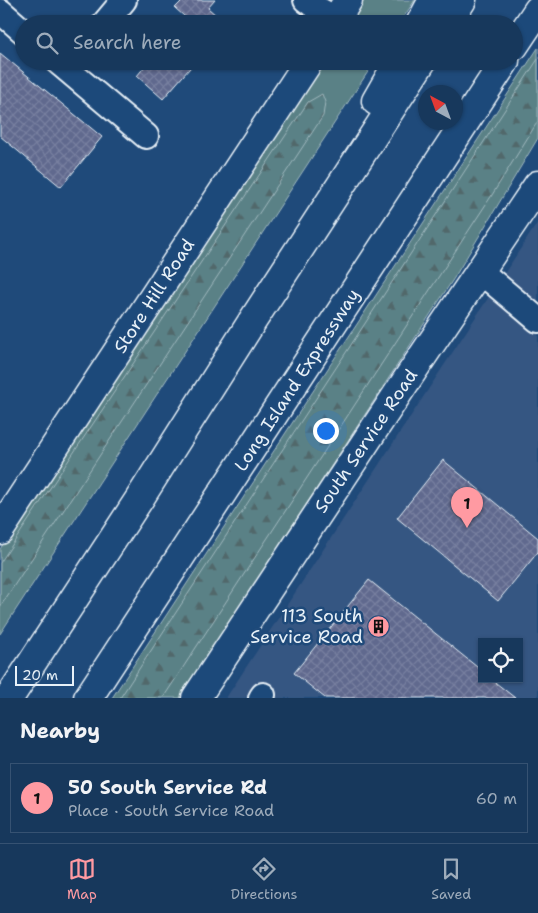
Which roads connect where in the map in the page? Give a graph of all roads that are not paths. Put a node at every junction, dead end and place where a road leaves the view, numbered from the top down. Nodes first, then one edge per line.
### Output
1 (124, 0) edge
2 (306, 0) edge
3 (433, 0) edge
4 (462, 0) edge
5 (538, 10) edge
6 (0, 11) edge
7 (339, 14) edge
8 (112, 15) edge
9 (425, 15) edge
10 (453, 15) edge
11 (15, 24) edge
12 (523, 32) edge
13 (73, 70) edge
14 (303, 70) edge
15 (394, 70) edge
16 (416, 70) edge
17 (498, 70) edge
18 (146, 136) dead end
19 (538, 185) edge
20 (481, 272) junction
21 (253, 320) junction
22 (538, 320) edge
23 (0, 530) edge
24 (9, 698) edge
25 (88, 698) edge
26 (196, 698) edge

1 - 8 street
2 - 7 street
3 - 9 main road
4 - 10 main road
5 - 12 main road
6 - 11 street
13 - 18 street
14 - 23 main road, Store Hill Road
15 - 21 main road
16 - 21 main road
17 - 25 main road, Long Island Expressway
19 - 20 main road, South Service Road
20 - 22 street
20 - 26 main road, South Service Road
21 - 24 main road

